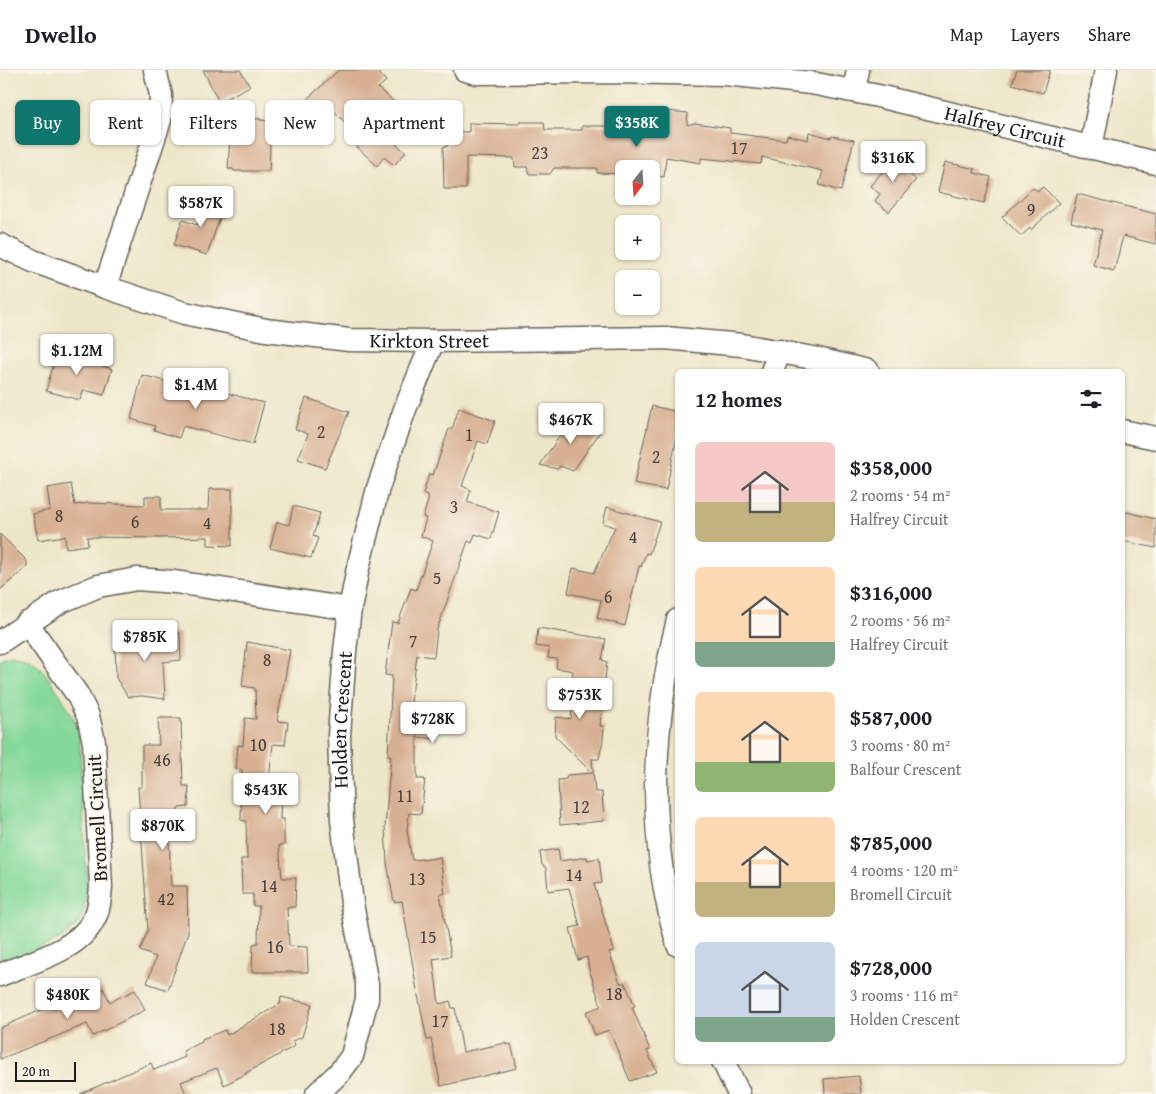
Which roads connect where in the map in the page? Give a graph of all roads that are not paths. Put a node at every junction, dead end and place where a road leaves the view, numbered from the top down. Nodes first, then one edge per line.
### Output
1 (155, 70) edge
2 (465, 70) edge
3 (1106, 70) edge
4 (610, 71) edge
5 (856, 80) edge
6 (1091, 148) junction
7 (1156, 163) edge
8 (0, 246) edge
9 (105, 287) junction
10 (433, 341) junction
11 (776, 361) edge
12 (850, 369) edge
13 (1125, 433) edge
14 (1155, 439) edge
15 (350, 609) junction
16 (27, 623) junction
17 (675, 632) edge
18 (0, 642) edge
19 (675, 935) edge
20 (0, 975) edge
21 (724, 1064) edge
22 (317, 1094) edge
23 (738, 1094) edge

1 - 9 street
2 - 4 street, Halfrey Circuit
3 - 6 street
4 - 5 street, Halfrey Circuit
5 - 6 street, Halfrey Circuit
6 - 7 street, Halfrey Circuit
8 - 9 street, Kirkton Street
9 - 10 street, Kirkton Street
10 - 11 street, Kirkton Street
10 - 15 street, Holden Crescent
11 - 12 street, Kirkton Street
13 - 14 street
15 - 16 street
15 - 22 street, Holden Crescent
16 - 18 street
16 - 20 street, Bromell Circuit
17 - 19 street
21 - 23 street

